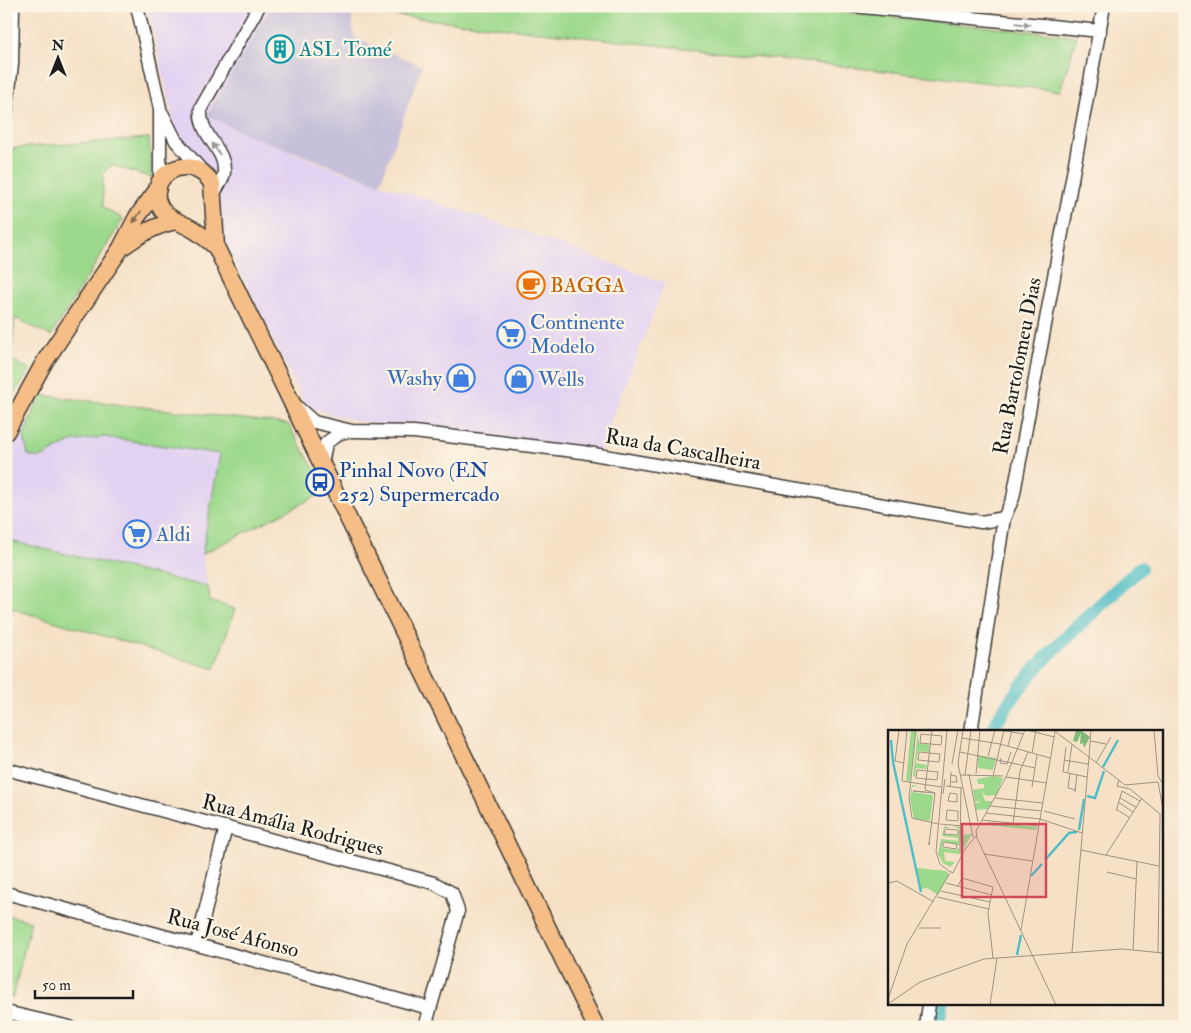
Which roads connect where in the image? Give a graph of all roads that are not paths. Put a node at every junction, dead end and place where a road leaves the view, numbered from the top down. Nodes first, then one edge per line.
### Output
1 (13, 6) edge
2 (137, 6) edge
3 (259, 6) edge
4 (853, 6) edge
5 (1104, 6) edge
6 (10, 30) edge
7 (1100, 31) junction
8 (160, 108) junction
9 (6, 115) edge
10 (206, 174) junction
11 (159, 186) junction
12 (213, 199) junction
13 (179, 222) junction
14 (216, 247) junction
15 (122, 248) junction
16 (292, 402) junction
17 (12, 413) edge
18 (352, 431) junction
19 (6, 432) edge
20 (322, 464) junction
21 (1004, 518) junction
22 (971, 730) edge
23 (6, 769) edge
24 (226, 827) junction
25 (6, 893) edge
26 (197, 944) junction
27 (929, 1006) edge
28 (429, 1008) junction
29 (6, 1012) edge
30 (70, 1027) edge
31 (425, 1027) edge
32 (596, 1027) edge
33 (926, 1027) edge

1 - 6 street
2 - 8 street
12 -> 3 street
4 -> 7 street
5 - 7 street, Rua Bartolomeu Dias
6 - 9 street
7 - 21 street, Rua Bartolomeu Dias
8 - 10 street
8 - 11 street
10 - 11 main road
10 - 12 main road
11 - 13 main road
11 -> 15 main road
12 - 13 main road
12 - 14 main road
13 - 14 main road
13 - 15 main road
14 - 16 main road
15 - 17 main road
16 - 18 street, Rua da Cascalheira
16 - 20 main road
17 - 19 main road
18 - 20 street, Rua da Cascalheira
18 - 21 street, Rua da Cascalheira
20 - 32 main road
21 - 22 street, Rua Bartolomeu Dias
23 - 24 street, Rua Amália Rodrigues
24 - 26 street
24 - 28 street, Rua Amália Rodrigues
25 - 26 street, Rua José Afonso
26 - 28 street, Rua José Afonso
27 - 33 street
28 - 31 street
29 - 30 street

